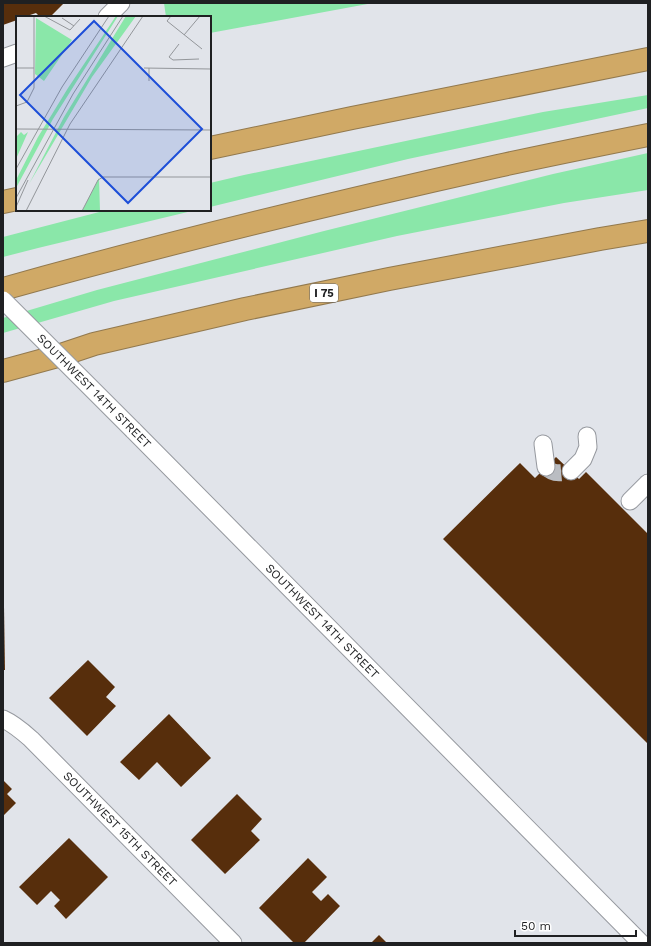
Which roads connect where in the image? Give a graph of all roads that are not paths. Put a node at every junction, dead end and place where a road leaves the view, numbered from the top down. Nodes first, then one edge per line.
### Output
1 (121, 3) edge
2 (108, 16) edge
3 (16, 53) edge
4 (3, 58) edge
5 (648, 59) edge
6 (648, 135) edge
7 (211, 148) edge
8 (16, 199) edge
9 (3, 202) edge
10 (648, 231) edge
11 (3, 289) edge
12 (3, 300) edge
13 (3, 371) edge
14 (587, 436) dead end
15 (543, 444) dead end
16 (546, 467) dead end
17 (571, 471) dead end
18 (648, 483) edge
19 (630, 501) dead end
20 (3, 719) edge
21 (233, 943) edge
22 (641, 943) edge

1 - 2 street
3 - 4 street
5 - 7 highway
6 - 11 highway
8 - 9 highway
10 - 13 highway, I 75
12 - 22 street, SOUTHWEST 14TH STREET, bridge
14 - 17 street
15 - 16 street
18 - 19 street
20 - 21 street, SOUTHWEST 15TH STREET

